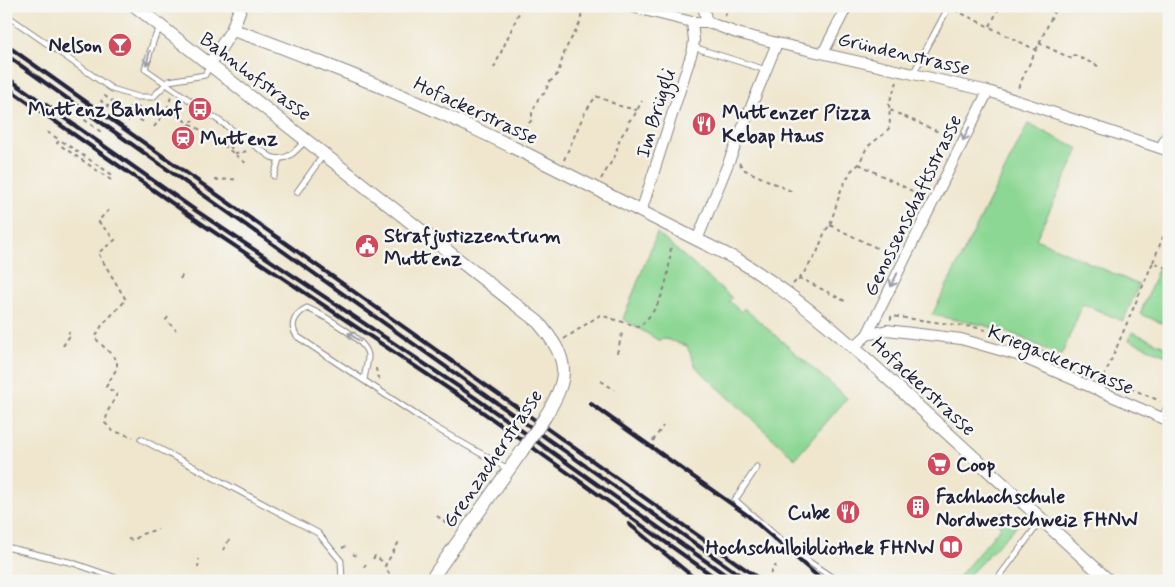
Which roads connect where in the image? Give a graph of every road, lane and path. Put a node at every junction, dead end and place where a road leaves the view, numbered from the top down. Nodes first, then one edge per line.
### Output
1 (241, 6) edge
2 (522, 6) edge
3 (583, 6) edge
4 (628, 6) edge
5 (703, 6) edge
6 (847, 6) edge
7 (1000, 6) edge
8 (1057, 6) edge
9 (948, 8) edge
10 (142, 9) edge
11 (6, 15) edge
12 (692, 22) junction
13 (707, 22) junction
14 (161, 27) junction
15 (990, 27) junction
16 (232, 30) junction
17 (777, 43) junction
18 (1039, 43) junction
19 (693, 47) junction
20 (1036, 50) junction
21 (824, 53) junction
22 (210, 64) junction
23 (1098, 66) dead end
24 (494, 68) dead end
25 (766, 70) junction
26 (901, 71) junction
27 (913, 74) junction
28 (164, 83) junction
29 (988, 90) junction
30 (175, 92) junction
31 (1013, 99) junction
32 (642, 100) dead end
33 (167, 110) junction
34 (637, 110) junction
35 (890, 110) junction
36 (78, 115) dead end
37 (133, 115) dead end
38 (193, 120) dead end
39 (129, 121) dead end
40 (145, 123) dead end
41 (190, 123) junction
42 (154, 127) dead end
43 (187, 128) dead end
44 (48, 132) dead end
45 (102, 132) dead end
46 (1169, 132) edge
47 (307, 138) junction
48 (60, 140) junction
49 (962, 143) junction
50 (224, 146) junction
51 (516, 149) junction
52 (1165, 149) edge
53 (248, 151) dead end
54 (324, 153) junction
55 (732, 154) junction
56 (279, 159) junction
57 (247, 164) dead end
58 (859, 164) junction
59 (559, 171) junction
60 (114, 176) dead end
61 (274, 176) dead end
62 (238, 179) dead end
63 (111, 180) dead end
64 (215, 180) dead end
65 (596, 190) junction
66 (297, 192) dead end
67 (793, 192) dead end
68 (933, 201) junction
69 (109, 210) dead end
70 (641, 212) junction
71 (1169, 222) edge
72 (830, 225) junction
73 (697, 240) junction
74 (671, 245) dead end
75 (904, 261) junction
76 (1153, 262) junction
77 (1169, 269) edge
78 (184, 273) dead end
79 (180, 278) dead end
80 (796, 280) junction
81 (789, 293) junction
82 (126, 300) junction
83 (845, 301) dead end
84 (129, 304) dead end
85 (168, 317) dead end
86 (176, 330) dead end
87 (623, 330) dead end
88 (68, 332) dead end
89 (867, 335) junction
90 (568, 336) dead end
91 (63, 346) dead end
92 (854, 347) junction
93 (617, 353) dead end
94 (368, 357) junction
95 (364, 380) junction
96 (601, 381) dead end
97 (383, 383) dead end
98 (615, 390) dead end
99 (1098, 391) junction
100 (1169, 402) edge
101 (1165, 420) edge
102 (663, 426) dead end
103 (141, 439) joint
104 (653, 441) dead end
105 (757, 467) dead end
106 (508, 470) junction
107 (437, 516) dead end
108 (1042, 519) junction
109 (158, 529) dead end
110 (463, 534) junction
111 (128, 539) dead end
112 (229, 540) dead end
113 (400, 540) dead end
114 (349, 545) dead end
115 (6, 547) edge
116 (340, 549) dead end
117 (223, 550) dead end
118 (353, 554) dead end
119 (356, 556) dead end
120 (198, 559) dead end
121 (373, 559) dead end
122 (386, 564) junction
123 (776, 565) dead end
124 (198, 568) dead end
125 (770, 574) dead end
126 (125, 581) edge
127 (342, 581) edge
128 (392, 581) edge
129 (430, 581) edge
130 (837, 581) edge
131 (996, 581) edge
132 (1109, 581) edge

1 - 16 street
2 - 24 path
3 - 51 path
4 - 12 street, Gründenstrasse
5 - 13 street
6 - 21 street
7 - 15 path
8 - 18 path
9 - 15 path
9 - 27 lane
10 - 14 street, Bahnhofstrasse
11 - 28 lane
12 - 13 street, Gründenstrasse
12 - 19 street, Im Brüggli
13 - 17 street, Gründenstrasse
14 - 22 street, Bahnhofstrasse
14 -> 28 lane
15 - 20 path
16 - 22 street
16 - 51 street, Hofackerstrasse
17 - 21 street, Gründenstrasse
17 - 25 street
18 - 20 path
18 - 23 path
19 - 25 lane
19 - 70 street, Im Brüggli
20 - 31 path
21 - 26 street, Gründenstrasse
22 - 28 lane
22 - 47 street, Bahnhofstrasse
25 - 55 street
26 - 27 street, Gründenstrasse
26 - 35 path
27 - 29 street, Gründenstrasse
28 - 30 lane
29 - 31 street, Gründenstrasse
29 -> 49 street, Genossenschaftsstrasse
30 - 33 path
30 - 56 lane
31 - 52 street, Gründenstrasse
32 - 34 path
33 - 39 path
33 - 41 path
33 - 42 path
34 - 59 path
34 - 65 path
35 - 49 path
35 - 58 path
36 - 45 path
37 - 40 path
38 - 41 path
41 - 43 path
41 - 50 path
44 - 48 path
46 - 52 street
47 - 54 street, Grenzacherstrasse
47 - 56 lane
48 - 60 path
48 - 63 path
49 - 68 street, Genossenschaftsstrasse
50 - 53 path
50 - 57 path
51 - 59 street, Hofackerstrasse
54 - 66 lane
54 - 106 street, Grenzacherstrasse, bridge
55 - 67 path
55 - 73 street
56 - 61 lane
58 - 68 path
58 - 72 path
59 - 65 street, Hofackerstrasse
62 - 64 path
65 - 70 street, Hofackerstrasse
68 - 75 street, Genossenschaftsstrasse
69 - 82 path
70 - 73 street, Hofackerstrasse
71 - 76 path
72 - 75 path
72 - 80 path
73 - 81 street, Hofackerstrasse
74 - 90 path
75 -> 89 street, Genossenschaftsstrasse
76 - 77 path
76 - 99 path
78 - 79 path
80 - 81 path
80 - 83 path
81 - 92 street, Hofackerstrasse
82 - 84 path
82 - 103 path
85 - 86 path
87 - 93 path
88 - 91 path
89 - 92 street
89 - 99 street, Kriegackerstrasse
92 - 108 street, Hofackerstrasse
94 - 95 lane
94 -> 95 lane
94 - 97 path
95 - 106 lane
96 - 98 path
99 - 101 street, Kriegackerstrasse
100 - 101 lane
102 - 104 path
103 - 127 lane
105 - 130 lane
106 - 110 street, Grenzacherstrasse
107 - 110 path
108 - 131 lane
108 - 132 street, Hofackerstrasse
109 - 111 path
110 - 129 street, Grenzacherstrasse
112 - 117 path
113 - 122 path
114 - 116 path
115 - 126 lane
118 - 119 path
120 - 124 path
121 - 122 path
122 - 128 path
123 - 125 path

